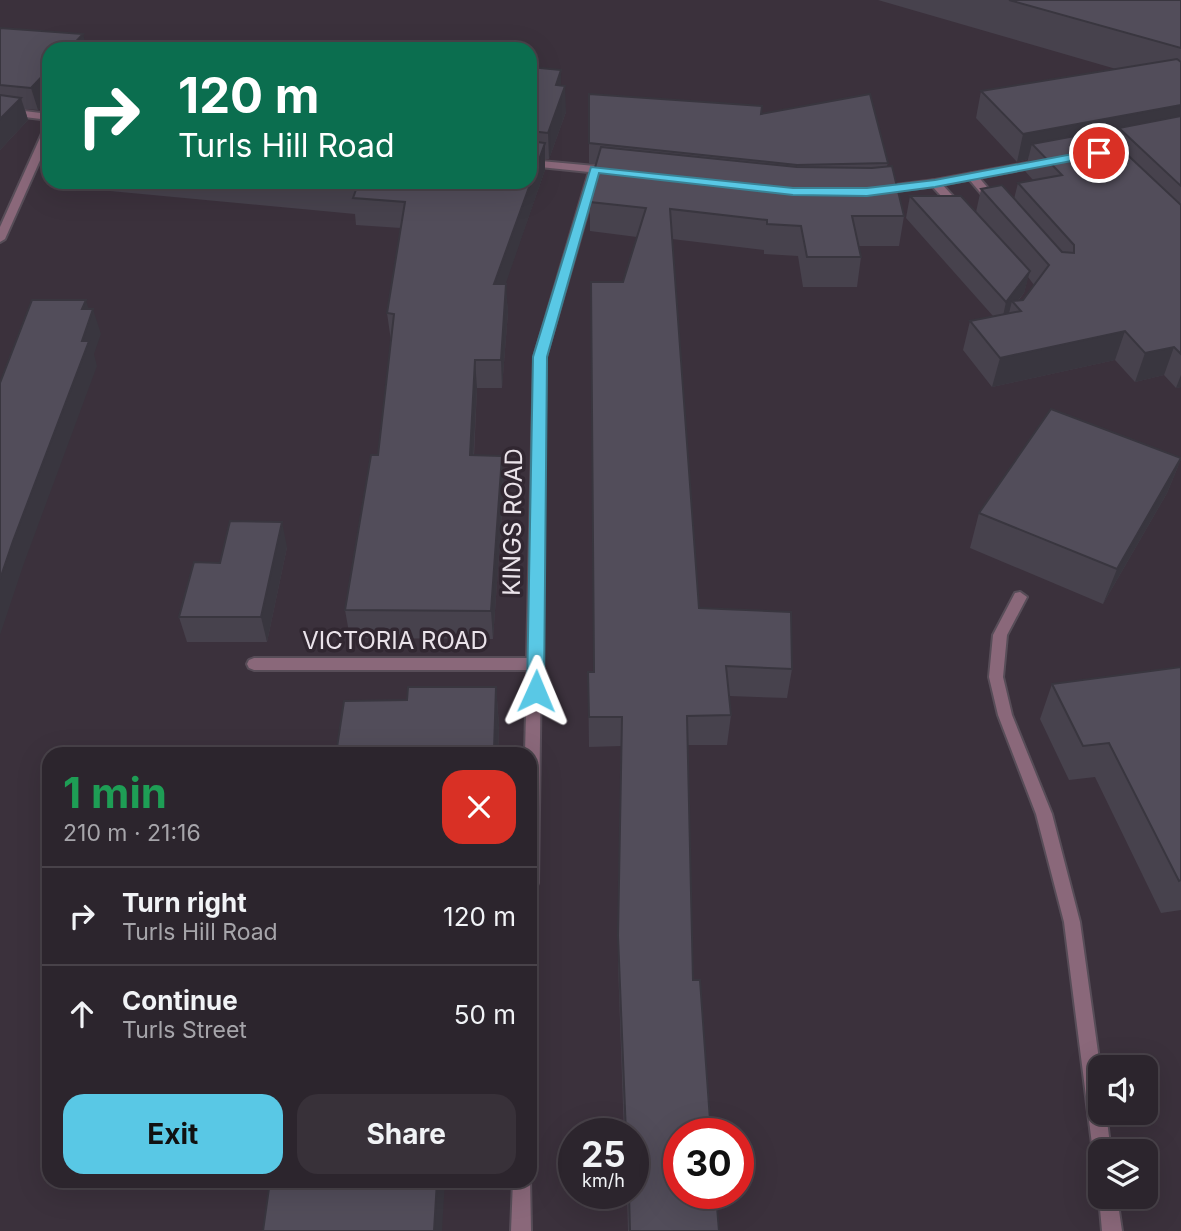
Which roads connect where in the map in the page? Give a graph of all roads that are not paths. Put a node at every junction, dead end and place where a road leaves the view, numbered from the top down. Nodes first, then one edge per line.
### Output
1 (0, 111) edge
2 (42, 116) edge
3 (42, 145) edge
4 (1061, 160) edge
5 (537, 164) edge
6 (972, 176) junction
7 (935, 183) junction
8 (867, 192) edge
9 (998, 206) edge
10 (971, 223) edge
11 (0, 239) edge
12 (1020, 597) dead end
13 (254, 664) dead end
14 (536, 664) junction
15 (534, 747) edge
16 (1100, 1139) edge
17 (522, 1188) edge
18 (1109, 1209) edge
19 (521, 1231) edge
20 (1112, 1231) edge

1 - 2 street
3 - 11 street
4 - 6 street
5 - 14 street, KINGS ROAD
6 - 7 street
6 - 9 street
7 - 8 street
7 - 10 street
12 - 16 street
13 - 14 street, VICTORIA ROAD
14 - 15 street, KINGS ROAD
17 - 19 street
18 - 20 street

